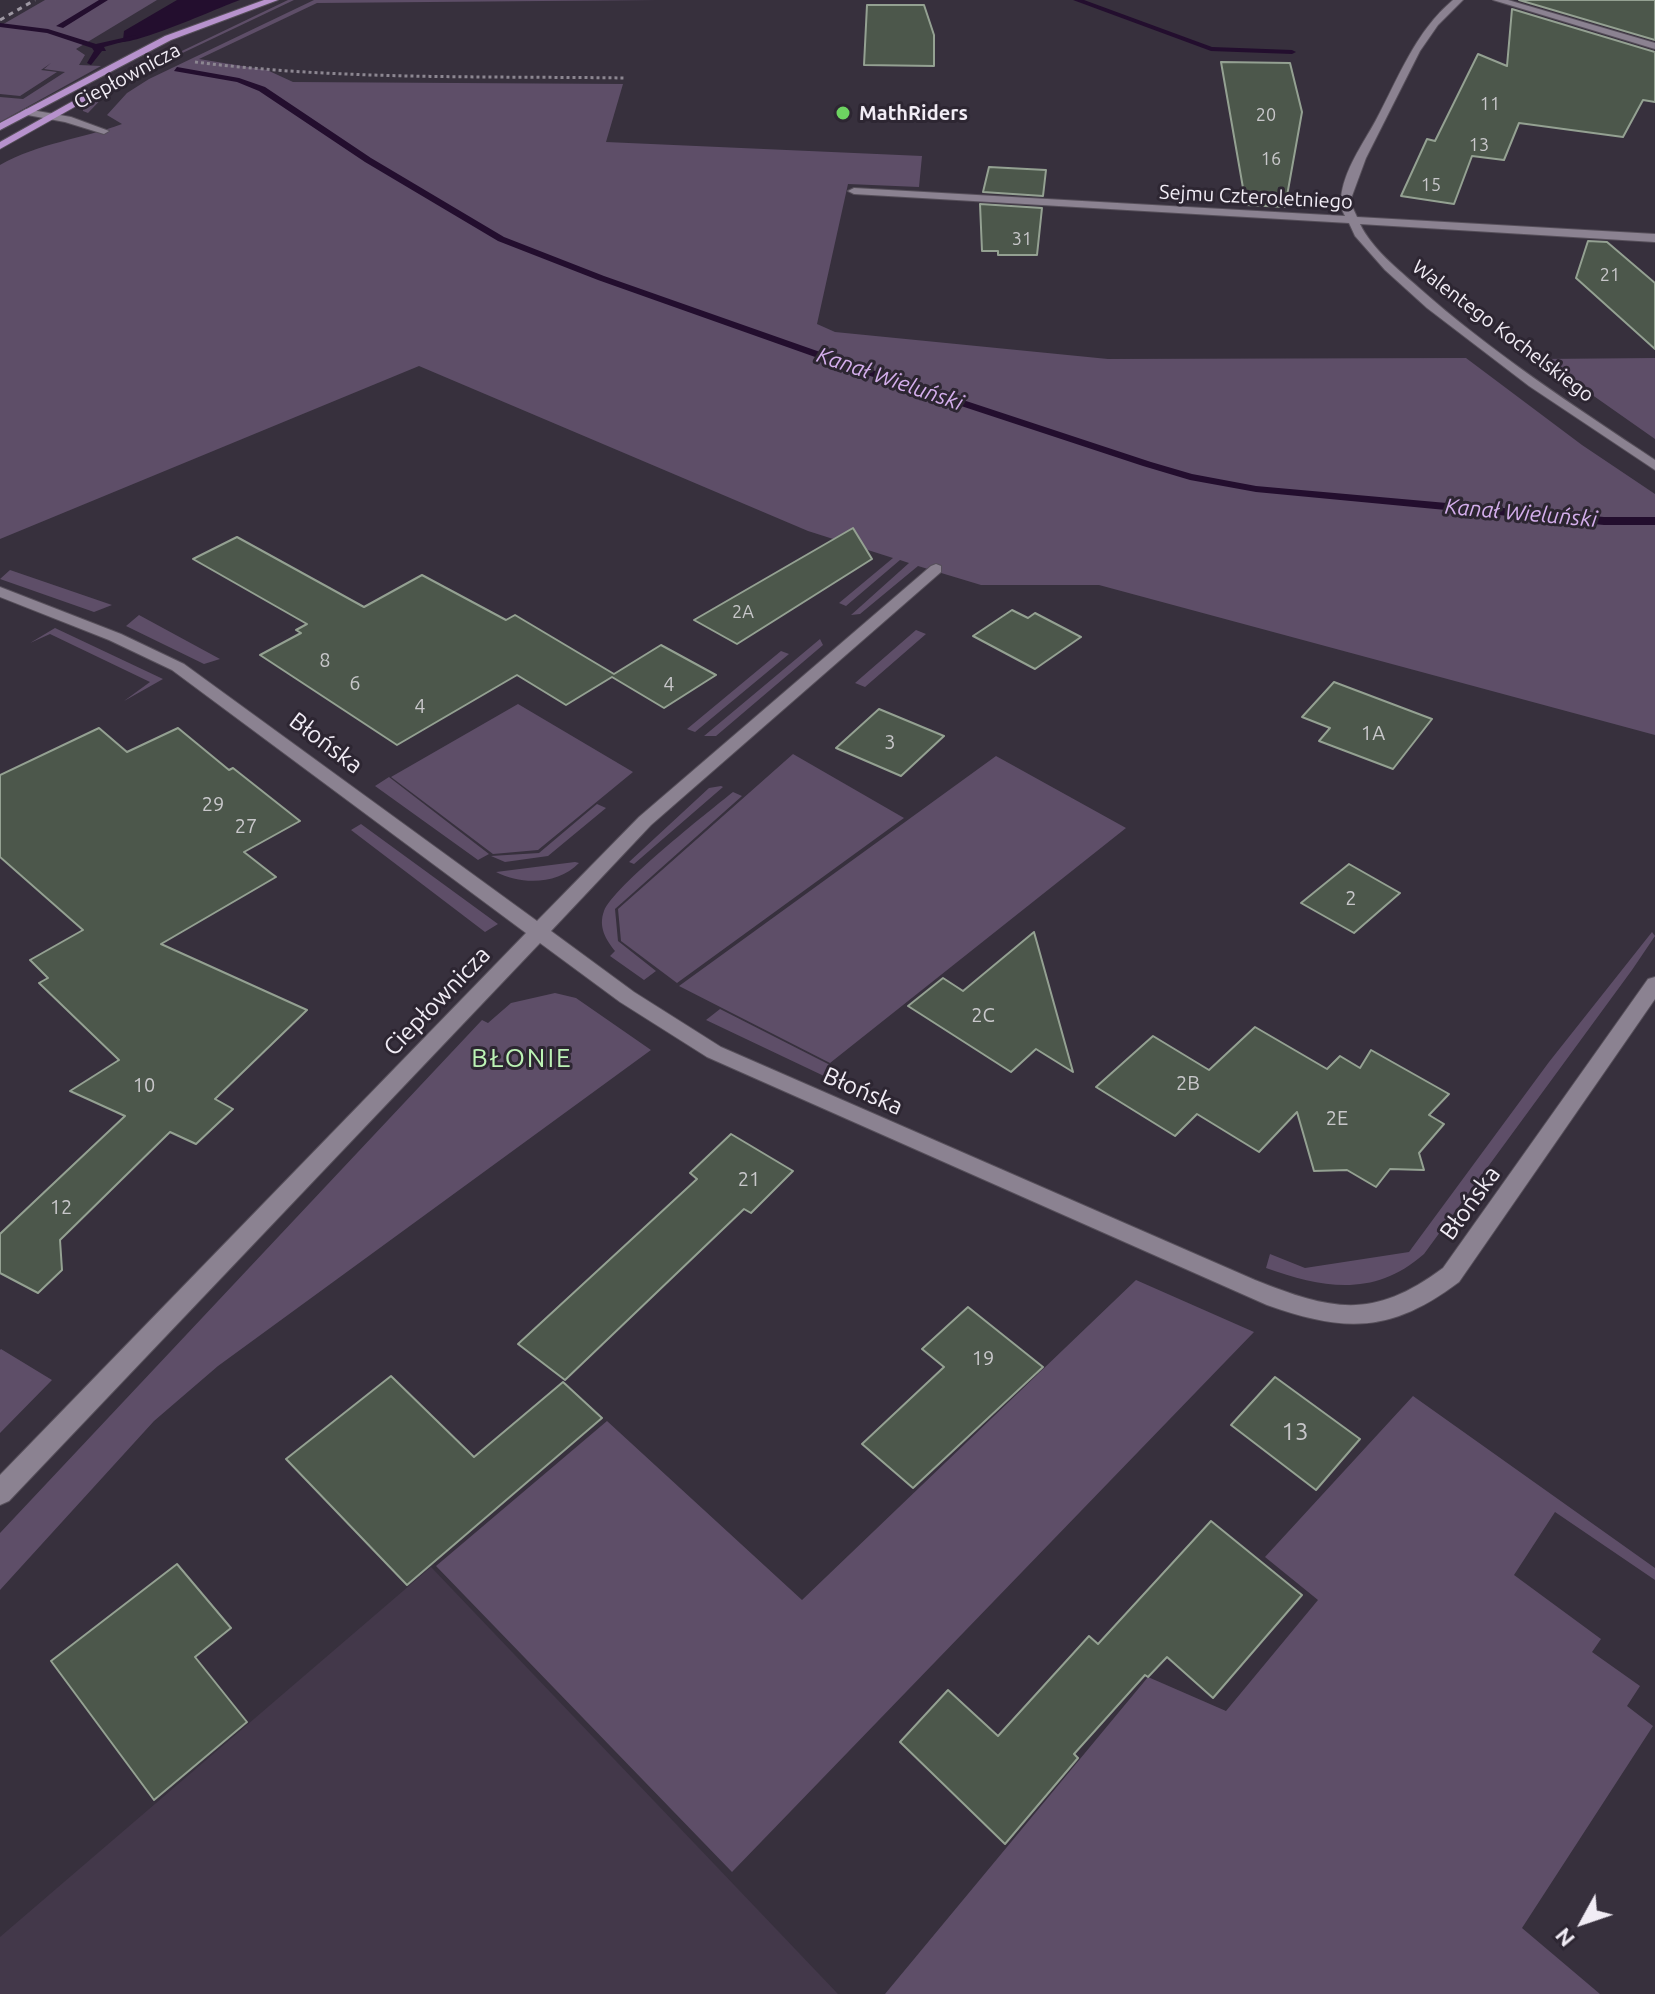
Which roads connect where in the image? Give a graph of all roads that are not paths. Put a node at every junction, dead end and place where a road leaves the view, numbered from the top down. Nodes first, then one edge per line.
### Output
1 (273, 0) edge
2 (1458, 0) edge
3 (1498, 0) edge
4 (255, 7) junction
5 (189, 43) dead end
6 (1655, 46) edge
7 (148, 63) dead end
8 (26, 112) junction
9 (51, 116) junction
10 (0, 127) edge
11 (104, 131) dead end
12 (0, 146) edge
13 (854, 191) dead end
14 (1351, 220) junction
15 (1655, 238) edge
16 (1655, 466) edge
17 (936, 569) dead end
18 (0, 592) edge
19 (540, 932) junction
20 (1655, 984) edge
21 (0, 1493) edge

1 - 4 main road, Ciepłownicza
2 - 14 street
3 - 6 street
4 - 5 main road, Ciepłownicza
4 - 8 main road, Ciepłownicza
7 - 9 main road, Ciepłownicza
8 - 9 street
8 - 10 main road, Ciepłownicza
9 - 11 street
9 - 12 main road, Ciepłownicza
13 - 14 street, Sejmu Czteroletniego
14 - 15 street, Sejmu Czteroletniego
14 - 16 street, Walentego Kochelskiego
17 - 19 street, Ciepłownicza
18 - 19 street, Błońska
19 - 20 street, Błońska
19 - 21 street, Ciepłownicza

